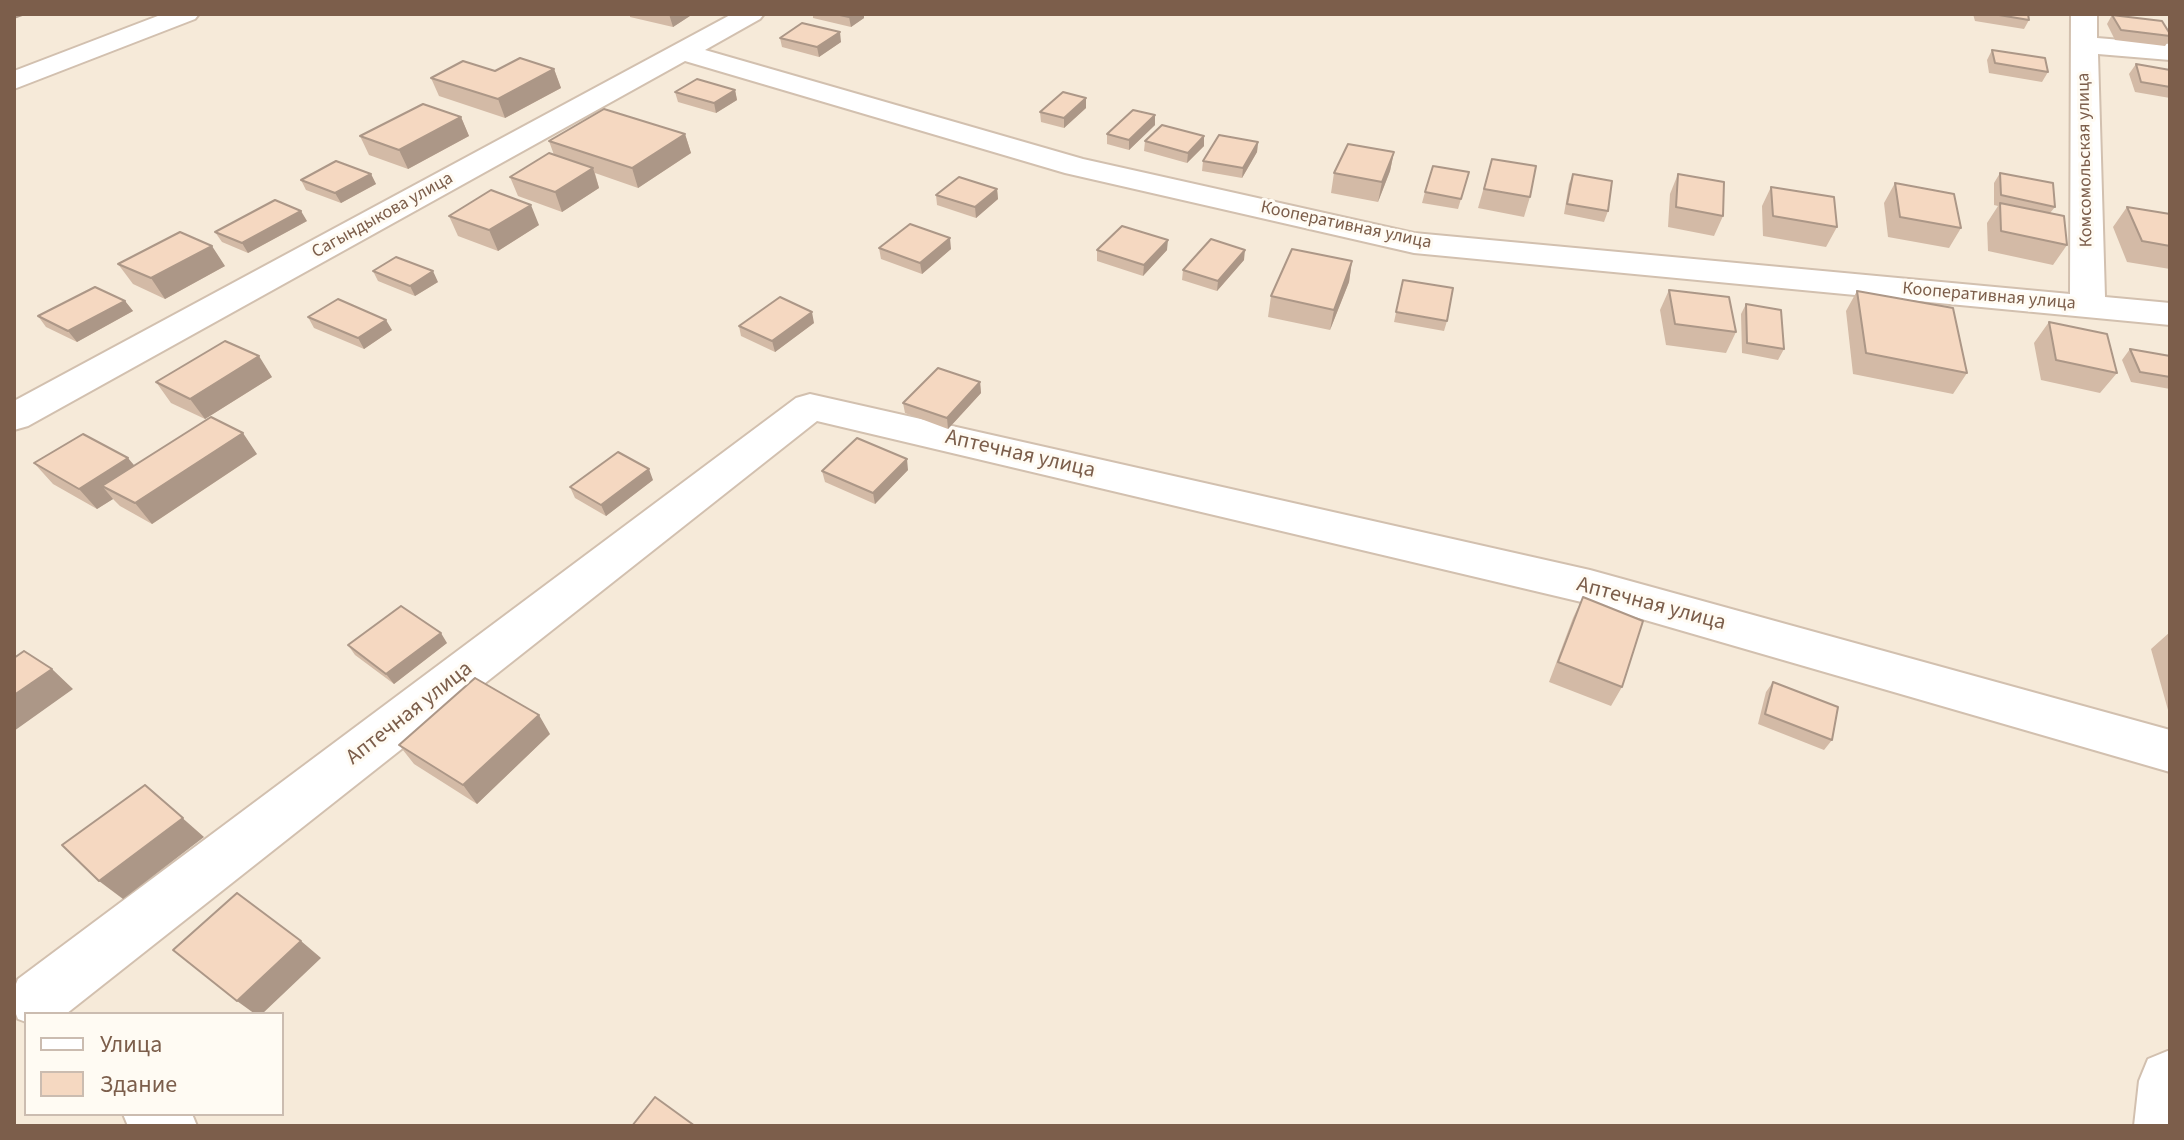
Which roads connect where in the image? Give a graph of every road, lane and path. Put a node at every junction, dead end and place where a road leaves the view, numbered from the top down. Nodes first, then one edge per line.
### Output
1 (186, 14) edge
2 (751, 14) edge
3 (2084, 14) edge
4 (2085, 45) junction
5 (683, 52) junction
6 (2170, 52) edge
7 (14, 81) edge
8 (2088, 306) junction
9 (2170, 314) edge
10 (14, 417) edge
11 (2170, 751) edge
12 (36, 997) edge
13 (2170, 1081) edge
14 (2165, 1126) edge

1 - 7 street
2 - 5 street, Сагындыкова улица
3 - 4 street, Комсомольская улица
4 - 6 street
4 - 8 street, Комсомольская улица
5 - 8 street, Кооперативная улица
5 - 10 street, Сагындыкова улица
8 - 9 street, Кооперативная улица
11 - 12 street, Аптечная улица
13 - 14 street

